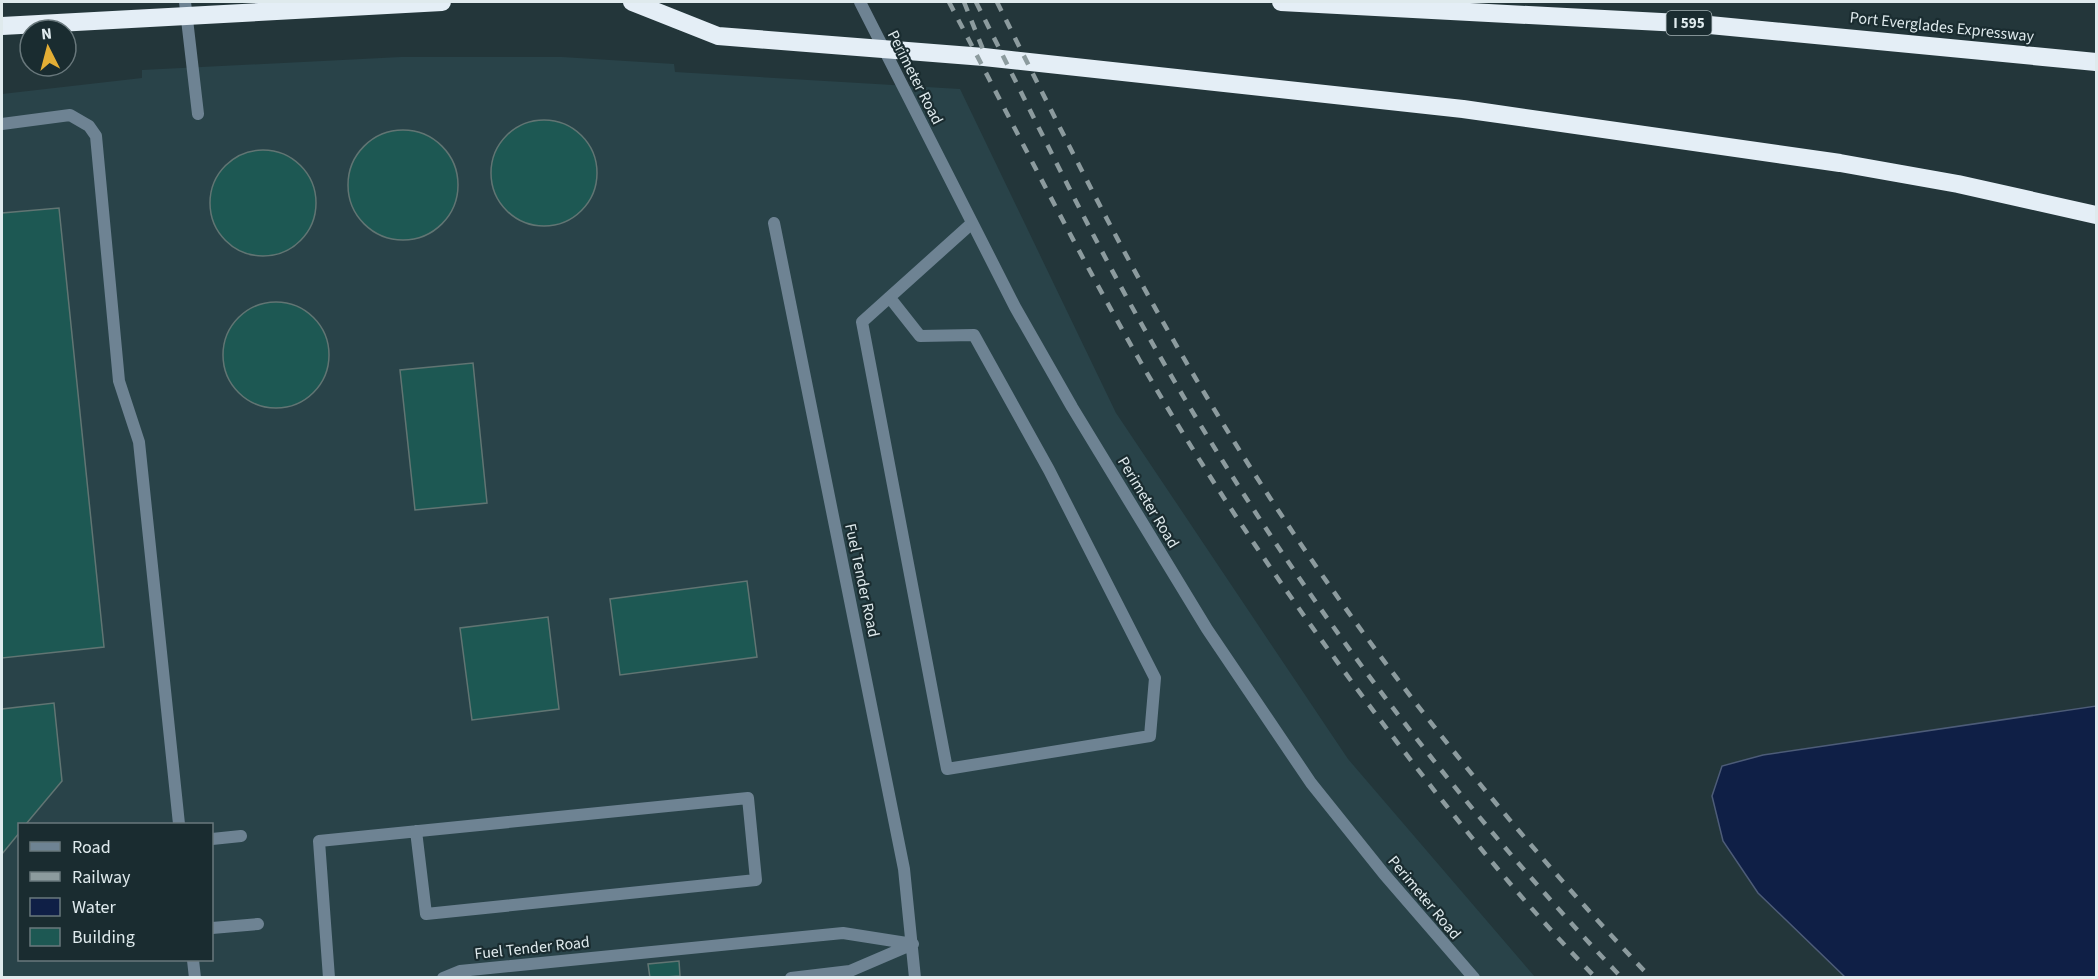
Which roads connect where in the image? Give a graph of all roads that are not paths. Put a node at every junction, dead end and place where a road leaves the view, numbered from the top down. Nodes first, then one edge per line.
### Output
1 (185, 2) edge
2 (442, 2) edge
3 (632, 2) edge
4 (860, 2) edge
5 (1281, 2) edge
6 (2, 26) edge
7 (2097, 62) edge
8 (198, 114) dead end
9 (2, 124) edge
10 (2097, 215) edge
11 (774, 223) dead end
12 (971, 224) junction
13 (890, 298) junction
14 (179, 823) edge
15 (416, 831) junction
16 (241, 836) dead end
17 (213, 839) edge
18 (258, 924) dead end
19 (213, 928) edge
20 (913, 944) junction
21 (194, 961) edge
22 (195, 978) edge
23 (329, 978) edge
24 (443, 978) edge
25 (791, 978) edge
26 (915, 978) edge
27 (1473, 978) edge

1 - 8 street
2 - 6 highway
3 - 10 highway
4 - 12 street, Perimeter Road
5 - 7 highway, Port Everglades Expressway / I 595
9 - 14 street
11 - 20 street, Fuel Tender Road
12 - 13 street
12 - 27 street, Perimeter Road
13 - 13 street
15 - 15 street
15 - 23 street
16 - 17 street
18 - 19 street
20 - 24 street, Fuel Tender Road
20 - 25 street
20 - 26 street, Fuel Tender Road
21 - 22 street

